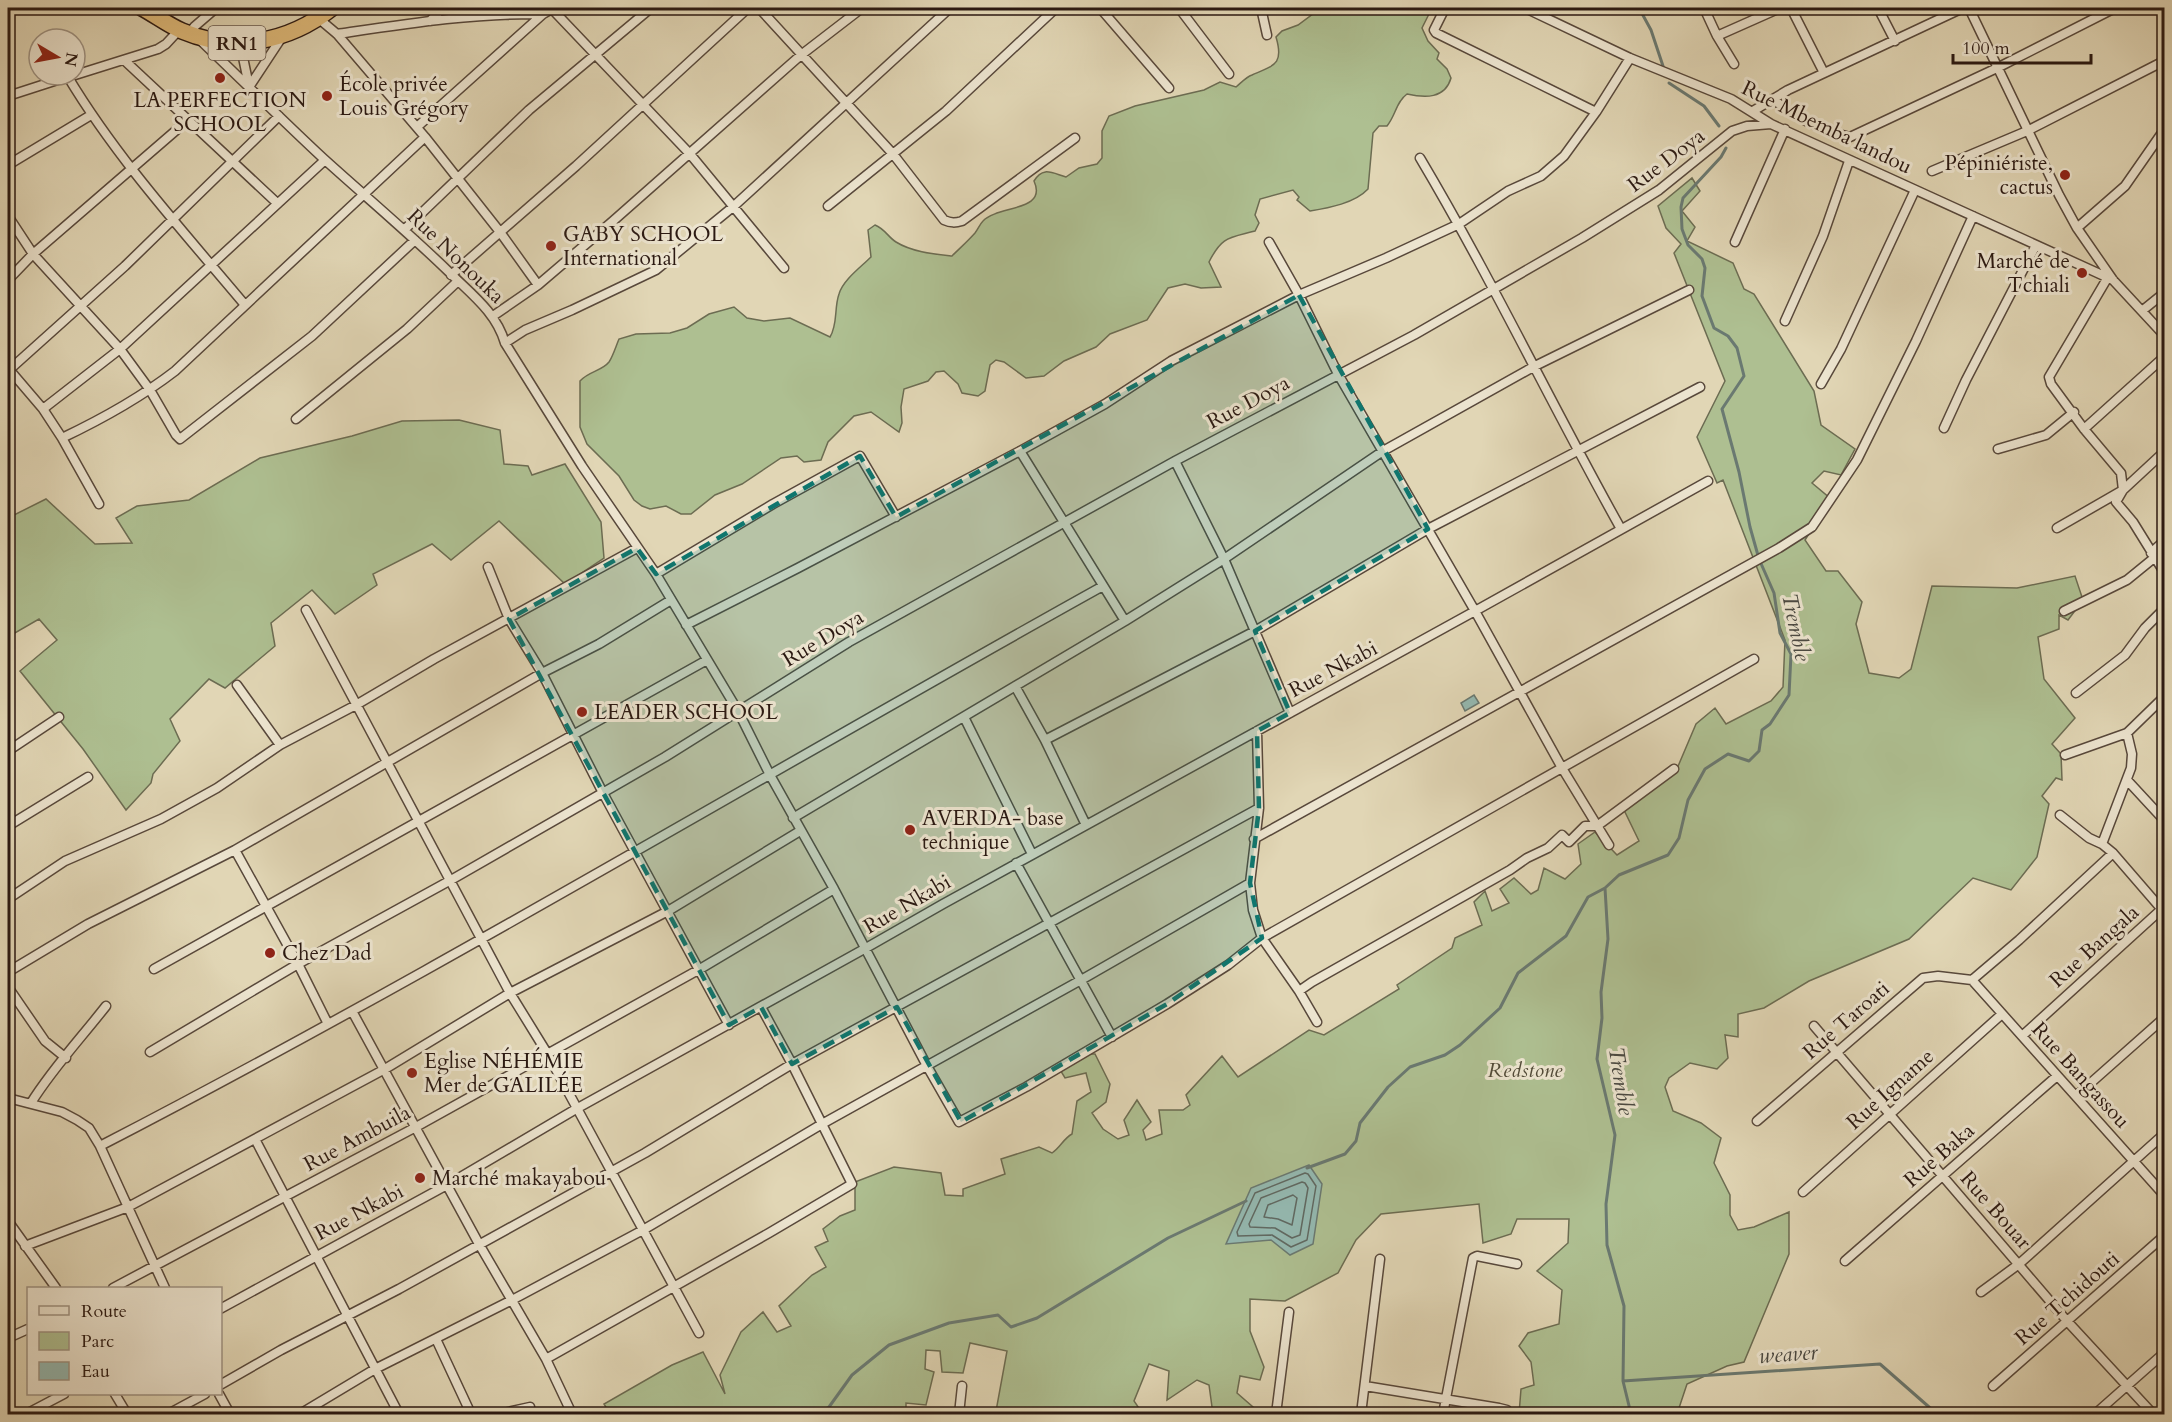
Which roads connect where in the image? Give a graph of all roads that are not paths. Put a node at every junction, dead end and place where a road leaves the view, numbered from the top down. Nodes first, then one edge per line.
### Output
1 (142, 8) edge
2 (158, 8) edge
3 (216, 8) edge
4 (332, 8) edge
5 (442, 8) edge
6 (556, 8) edge
7 (566, 8) edge
8 (651, 8) edge
9 (748, 8) edge
10 (759, 8) edge
11 (862, 8) edge
12 (950, 8) edge
13 (1056, 8) edge
14 (1100, 8) edge
15 (1179, 8) edge
16 (1261, 8) edge
17 (1445, 8) edge
18 (1525, 8) edge
19 (1704, 8) edge
20 (1780, 8) edge
21 (1791, 8) edge
22 (1878, 8) edge
23 (1963, 8) edge
24 (1969, 8) edge
25 (2115, 8) edge
26 (321, 13) edge
27 (543, 14) junction
28 (430, 21) junction
29 (190, 31) junction
30 (337, 34) junction
31 (1267, 34) dead end
32 (282, 36) junction
33 (1717, 36) junction
34 (1895, 41) junction
35 (240, 43) junction
36 (594, 54) junction
37 (801, 55) junction
38 (1630, 58) junction
39 (124, 60) junction
40 (2164, 61) edge
41 (1734, 64) dead end
42 (1997, 68) junction
43 (87, 71) edge
44 (1824, 73) junction
45 (1229, 74) dead end
46 (35, 87) edge
47 (78, 87) edge
48 (249, 87) junction
49 (1169, 88) dead end
50 (8, 96) edge
51 (1773, 99) junction
52 (846, 103) junction
53 (642, 105) junction
54 (1753, 111) junction
55 (1596, 112) junction
56 (91, 115) junction
57 (279, 116) junction
58 (188, 120) junction
59 (1771, 124) junction
60 (417, 127) junction
61 (1785, 129) junction
62 (2164, 130) edge
63 (2027, 131) junction
64 (425, 137) junction
65 (1076, 138) dead end
66 (690, 154) junction
67 (893, 154) junction
68 (1420, 158) dead end
69 (326, 160) junction
70 (233, 161) junction
71 (1849, 161) junction
72 (8, 165) edge
73 (131, 168) junction
74 (1932, 171) dead end
75 (457, 177) junction
76 (1915, 190) junction
77 (363, 193) junction
78 (276, 203) junction
79 (734, 206) junction
80 (828, 206) dead end
81 (8, 216) edge
82 (1973, 216) junction
83 (172, 220) junction
84 (1460, 224) junction
85 (2077, 228) junction
86 (405, 229) junction
87 (500, 232) junction
88 (415, 240) junction
89 (1269, 242) dead end
90 (1735, 242) dead end
91 (2036, 245) junction
92 (33, 254) junction
93 (212, 266) junction
94 (784, 268) dead end
95 (455, 278) junction
96 (2111, 278) junction
97 (8, 280) edge
98 (538, 285) junction
99 (1493, 289) junction
100 (1689, 291) dead end
101 (2164, 292) edge
102 (1299, 295) junction
103 (245, 305) junction
104 (81, 306) junction
105 (2143, 310) junction
106 (493, 316) junction
107 (1785, 321) dead end
108 (2164, 335) edge
109 (505, 343) junction
110 (120, 349) junction
111 (2164, 357) edge
112 (1535, 366) junction
113 (8, 370) edge
114 (1338, 374) junction
115 (1821, 384) dead end
116 (1700, 387) dead end
117 (150, 390) junction
118 (43, 410) junction
119 (2074, 412) junction
120 (296, 419) dead end
121 (1944, 428) dead end
122 (2084, 429) junction
123 (62, 438) junction
124 (1577, 450) junction
125 (1998, 450) dead end
126 (1020, 451) junction
127 (1383, 452) junction
128 (2164, 452) edge
129 (1175, 461) junction
130 (1708, 481) dead end
131 (2123, 490) junction
132 (99, 504) dead end
133 (896, 517) junction
134 (1063, 523) junction
135 (2057, 528) dead end
136 (1428, 529) junction
137 (1621, 529) junction
138 (2164, 541) edge
139 (637, 548) junction
140 (2153, 555) junction
141 (1224, 559) junction
142 (488, 567) dead end
143 (2164, 572) edge
144 (656, 574) junction
145 (1103, 586) junction
146 (671, 600) junction
147 (2164, 609) edge
148 (306, 610) dead end
149 (2064, 611) dead end
150 (1475, 612) junction
151 (509, 618) junction
152 (1125, 621) junction
153 (686, 625) junction
154 (1255, 631) junction
155 (1754, 658) dead end
156 (706, 660) junction
157 (542, 674) junction
158 (237, 685) dead end
159 (1015, 686) junction
160 (1520, 692) junction
161 (2076, 693) dead end
162 (2164, 696) edge
163 (356, 705) junction
164 (738, 711) junction
165 (1290, 712) junction
166 (59, 717) dead end
167 (964, 717) junction
168 (1257, 731) junction
169 (2127, 733) junction
170 (574, 736) junction
171 (1045, 740) junction
172 (280, 746) junction
173 (8, 751) edge
174 (2065, 755) dead end
175 (388, 762) junction
176 (1562, 768) junction
177 (1674, 769) dead end
178 (770, 775) junction
179 (88, 777) dead end
180 (2127, 780) junction
181 (603, 793) junction
182 (1260, 808) junction
183 (2060, 815) dead end
184 (793, 818) junction
185 (420, 820) junction
186 (2164, 820) edge
187 (1086, 825) junction
188 (8, 826) edge
189 (1597, 826) junction
190 (800, 831) junction
191 (1254, 839) junction
192 (2102, 844) junction
193 (1609, 845) dead end
194 (236, 850) junction
195 (635, 850) junction
196 (2113, 853) junction
197 (1032, 854) junction
198 (1016, 863) junction
199 (451, 880) junction
200 (1250, 883) junction
201 (834, 889) junction
202 (8, 899) edge
203 (266, 907) junction
204 (2164, 909) edge
205 (668, 911) junction
206 (1049, 922) junction
207 (1262, 938) junction
208 (483, 939) junction
209 (866, 948) junction
210 (298, 964) junction
211 (154, 969) dead end
212 (700, 969) junction
213 (8, 972) edge
214 (1081, 980) junction
215 (1972, 980) junction
216 (8, 987) edge
217 (1299, 991) junction
218 (510, 993) junction
219 (106, 1006) dead end
220 (761, 1007) junction
221 (897, 1007) junction
222 (352, 1011) junction
223 (2002, 1014) junction
224 (2164, 1018) edge
225 (1317, 1022) dead end
226 (328, 1024) junction
227 (729, 1025) junction
228 (1814, 1026) dead end
229 (2022, 1036) junction
230 (1112, 1037) junction
231 (150, 1052) dead end
232 (1836, 1052) junction
233 (547, 1053) junction
234 (66, 1058) junction
235 (792, 1064) junction
236 (927, 1066) junction
237 (385, 1069) junction
238 (2057, 1076) junction
239 (2076, 1096) junction
240 (8, 1098) edge
241 (31, 1103) junction
242 (576, 1109) junction
243 (1889, 1114) junction
244 (1757, 1121) dead end
245 (822, 1124) junction
246 (416, 1127) junction
247 (2164, 1134) edge
248 (255, 1139) junction
249 (100, 1146) junction
250 (2134, 1161) junction
251 (610, 1171) junction
252 (1942, 1176) junction
253 (447, 1185) junction
254 (1803, 1192) dead end
255 (2164, 1195) edge
256 (285, 1197) junction
257 (128, 1208) junction
258 (8, 1221) edge
259 (643, 1230) junction
260 (2164, 1236) edge
261 (479, 1244) junction
262 (25, 1246) junction
263 (315, 1256) junction
264 (1380, 1259) dead end
265 (1845, 1261) dead end
266 (1517, 1264) dead end
267 (2019, 1264) junction
268 (155, 1267) junction
269 (673, 1286) junction
270 (55, 1287) edge
271 (115, 1287) edge
272 (165, 1287) edge
273 (1981, 1292) dead end
274 (512, 1300) junction
275 (222, 1308) edge
276 (1289, 1312) dead end
277 (348, 1315) junction
278 (2067, 1322) junction
279 (27, 1329) edge
280 (699, 1333) dead end
281 (8, 1338) edge
282 (436, 1339) junction
283 (2164, 1353) edge
284 (546, 1359) junction
285 (375, 1369) junction
286 (222, 1384) edge
287 (962, 1386) dead end
288 (1365, 1386) junction
289 (1992, 1386) dead end
290 (2127, 1386) junction
291 (62, 1395) edge
292 (116, 1395) edge
293 (203, 1395) edge
294 (220, 1395) edge
295 (1446, 1399) junction
296 (530, 1407) dead end
297 (26, 1414) edge
298 (127, 1414) edge
299 (168, 1414) edge
300 (230, 1414) edge
301 (300, 1414) edge
302 (399, 1414) edge
303 (471, 1414) edge
304 (499, 1414) edge
305 (572, 1414) edge
306 (959, 1414) edge
307 (1276, 1414) edge
308 (1361, 1414) edge
309 (1443, 1414) edge
310 (1509, 1414) edge
311 (2095, 1414) edge
312 (2153, 1414) edge

1 - 29 highway, RN1
2 - 29 highway, RN1
3 - 29 street
4 - 26 highway, RN1
5 - 28 street
6 - 7 street
6 - 27 street
6 - 36 street
8 - 36 street
9 - 53 street
10 - 37 street
11 - 37 street
12 - 52 street
13 - 67 street
14 - 49 street
15 - 45 street
16 - 31 street
17 - 55 street
18 - 38 street, Rue Mbemba landou
19 - 33 street
20 - 33 street
21 - 44 street
22 - 34 street
23 - 34 street
24 - 42 street
25 - 42 street
26 - 29 highway, RN1
26 - 30 street
26 - 32 highway, RN1
27 - 28 street
27 - 60 street
28 - 30 street
29 - 35 highway, RN1
29 - 39 street
29 - 48 street, Rue Nonouka
30 - 60 street
32 - 35 highway, RN1
32 - 48 street
33 - 41 street
34 - 44 street
35 - 48 street
36 - 53 street
36 - 75 street
37 - 52 street
37 - 66 street
38 - 54 street, Rue Mbemba landou
38 - 55 street
39 - 43 street
39 - 58 street
40 - 63 street
42 - 51 street
42 - 63 street
44 - 51 street
46 - 50 street
47 - 56 street
48 - 57 street, Rue Nonouka
51 - 54 street
52 - 67 street
52 - 79 street
53 - 66 street
53 - 87 street
54 - 59 street, Rue Mbemba landou
55 - 84 street
56 - 72 street
56 - 73 street
57 - 69 street, Rue Nonouka
57 - 70 street
58 - 70 street
58 - 73 street
59 - 61 street, Rue Mbemba landou
59 - 99 street, Rue Doya
60 - 64 street
61 - 71 street, Rue Mbemba landou
61 - 90 street
62 - 85 street
63 - 74 street
63 - 85 street
64 - 75 street
64 - 77 street
65 - 67 street
66 - 79 street
66 - 98 street
67 - 80 street
68 - 84 street
69 - 77 street, Rue Nonouka
69 - 78 street
70 - 78 street
70 - 83 street
71 - 76 street, Rue Mbemba landou
71 - 107 street
73 - 83 street
73 - 92 street
75 - 86 street
75 - 87 street
76 - 82 street, Rue Mbemba landou
76 - 115 street
77 - 86 street, Rue Nonouka
77 - 103 street
78 - 93 street
79 - 94 street
79 - 109 street
81 - 92 street
82 - 91 street, Rue Mbemba landou
82 - 160 street
83 - 93 street
83 - 104 street
84 - 99 street
84 - 102 street
85 - 96 street
86 - 88 street, Rue Nonouka
87 - 95 street
87 - 98 street
88 - 95 street, Rue Nonouka
88 - 117 street
89 - 102 street
91 - 96 street, Rue Mbemba landou
91 - 121 street
92 - 97 street
92 - 104 street
93 - 103 street
93 - 110 street
95 - 106 street, Rue Nonouka
95 - 120 street
96 - 105 street
96 - 119 street
98 - 106 street
99 - 112 street
99 - 114 street, Rue Doya
100 - 112 street
101 - 105 street
102 - 114 street
102 - 126 street
103 - 117 street
104 - 110 street
104 - 113 street
105 - 108 street
106 - 109 street, Rue Nonouka
109 - 139 street, Rue Nonouka
110 - 117 street
110 - 118 street
111 - 122 street
112 - 124 street
112 - 127 street
113 - 118 street
114 - 127 street
114 - 129 street, Rue Doya
116 - 124 street
117 - 123 street
118 - 123 street
119 - 122 street
119 - 125 street
122 - 131 street
123 - 132 street
124 - 136 street
124 - 137 street
126 - 133 street
126 - 134 street
127 - 136 street
127 - 141 street
128 - 131 street
129 - 134 street, Rue Doya
129 - 141 street
130 - 137 street, Rue Nkabi
131 - 135 street
131 - 140 street
133 - 144 street
133 - 153 street
134 - 145 street
134 - 164 street, Rue Doya
136 - 150 street
136 - 154 street
137 - 150 street, Rue Nkabi
138 - 140 street
139 - 144 street, Rue Nonouka
139 - 151 street
140 - 143 street
140 - 149 street
141 - 152 street
141 - 154 street
142 - 151 street
144 - 146 street, Rue Nonouka
145 - 152 street
145 - 178 street
146 - 153 street, Rue Nonouka
146 - 157 street
147 - 161 street
148 - 163 street
150 - 160 street
150 - 165 street, Rue Nkabi
151 - 157 street
151 - 163 street
152 - 159 street
153 - 156 street, Rue Nonouka
154 - 165 street
154 - 171 street
155 - 176 street
156 - 164 street, Rue Nonouka
156 - 170 street
157 - 170 street
157 - 175 street
158 - 172 street
159 - 167 street
159 - 171 street
160 - 176 street
160 - 191 street
162 - 169 street
163 - 172 street
163 - 175 street
164 - 178 street, Rue Nonouka
164 - 181 street, Rue Doya
165 - 168 street, Rue Nkabi
166 - 173 street
167 - 184 street
167 - 197 street
168 - 182 street
168 - 187 street, Rue Nkabi
169 - 174 street
169 - 180 street
170 - 181 street
170 - 185 street
171 - 187 street
172 - 202 street
175 - 185 street
175 - 194 street
176 - 189 street
176 - 207 street
177 - 189 street
178 - 184 street, Rue Nonouka
178 - 195 street
179 - 188 street
180 - 186 street
180 - 192 street
181 - 195 street
181 - 199 street, Rue Doya
182 - 191 street
182 - 206 street
183 - 192 street
184 - 190 street, Rue Nonouka
185 - 199 street
185 - 203 street
187 - 197 street, Rue Nkabi
189 - 193 street
189 - 217 street
190 - 201 street, Rue Nonouka
190 - 205 street
191 - 200 street
192 - 196 street
194 - 203 street
194 - 213 street
195 - 205 street
195 - 208 street
196 - 204 street
196 - 215 street
197 - 198 street, Rue Nkabi
198 - 206 street
198 - 209 street, Rue Nkabi
199 - 208 street
199 - 210 street, Rue Doya
200 - 207 street
200 - 214 street
201 - 209 street, Rue Nonouka
201 - 212 street, Rue Ambuila
203 - 210 street
203 - 211 street
204 - 229 street, Rue Bangala
205 - 212 street
205 - 218 street
206 - 214 street
206 - 221 street
207 - 217 street
207 - 230 street
208 - 218 street
208 - 222 street
209 - 220 street, Rue Nkabi
209 - 221 street, Rue Nonouka
210 - 226 street
210 - 231 street, Rue Doya
212 - 227 street
212 - 233 street, Rue Ambuila
214 - 230 street
214 - 236 street
215 - 223 street, Rue Bangassou
215 - 232 street, Rue Taroati
216 - 234 street
217 - 225 street
218 - 233 street
218 - 237 street
219 - 234 street
220 - 227 street, Rue Nkabi
220 - 235 street
221 - 235 street
221 - 236 street, Rue Nonouka
222 - 226 street
222 - 237 street
223 - 229 street, Rue Bangassou
223 - 243 street, Rue Igname
224 - 239 street
226 - 249 street
227 - 242 street, Rue Nkabi
228 - 232 street, Rue Bouar
229 - 238 street, Rue Bangassou
230 - 236 street, Rue Nonouka
232 - 243 street, Rue Bouar
232 - 244 street, Rue Taroati
233 - 242 street
233 - 246 street, Rue Ambuila
234 - 241 street
235 - 245 street
235 - 251 street
236 - 245 street
237 - 246 street
237 - 248 street
238 - 239 street, Rue Bangassou
238 - 252 street, Rue Baka
239 - 250 street, Rue Bangassou
240 - 241 street
241 - 249 street
242 - 251 street
242 - 253 street, Rue Nkabi
243 - 252 street, Rue Bouar
243 - 254 street, Rue Igname
245 - 259 street
245 - 269 street
246 - 253 street
246 - 256 street, Rue Ambuila
247 - 250 street
248 - 256 street
248 - 257 street
249 - 257 street
250 - 255 street, Rue Bangassou
250 - 267 street
251 - 259 street
251 - 261 street
252 - 265 street, Rue Baka
252 - 267 street, Rue Bouar
253 - 261 street
253 - 263 street, Rue Nkabi
256 - 263 street
256 - 268 street, Rue Ambuila
257 - 262 street
257 - 268 street
258 - 262 street
259 - 269 street
259 - 274 street
260 - 278 street, Rue Tchidouti
261 - 274 street
261 - 277 street
262 - 270 street
263 - 275 street, Rue Nkabi
263 - 277 street
264 - 288 street
266 - 295 street
267 - 273 street
267 - 278 street, Rue Bouar
268 - 271 street, Rue Ambuila
268 - 272 street
269 - 280 street
269 - 284 street
274 - 282 street
274 - 284 street
276 - 307 street
277 - 285 street
277 - 286 street
278 - 289 street, Rue Tchidouti
278 - 290 street, Rue Bouar
279 - 281 street
282 - 285 street
282 - 303 street
283 - 290 street
284 - 305 street
285 - 301 street
285 - 302 street
287 - 306 street
288 - 295 street
288 - 308 street
290 - 311 street
290 - 312 street, Rue Bouar
291 - 297 street
292 - 298 street
293 - 299 street
294 - 300 street
295 - 309 street
295 - 310 street
296 - 304 street

